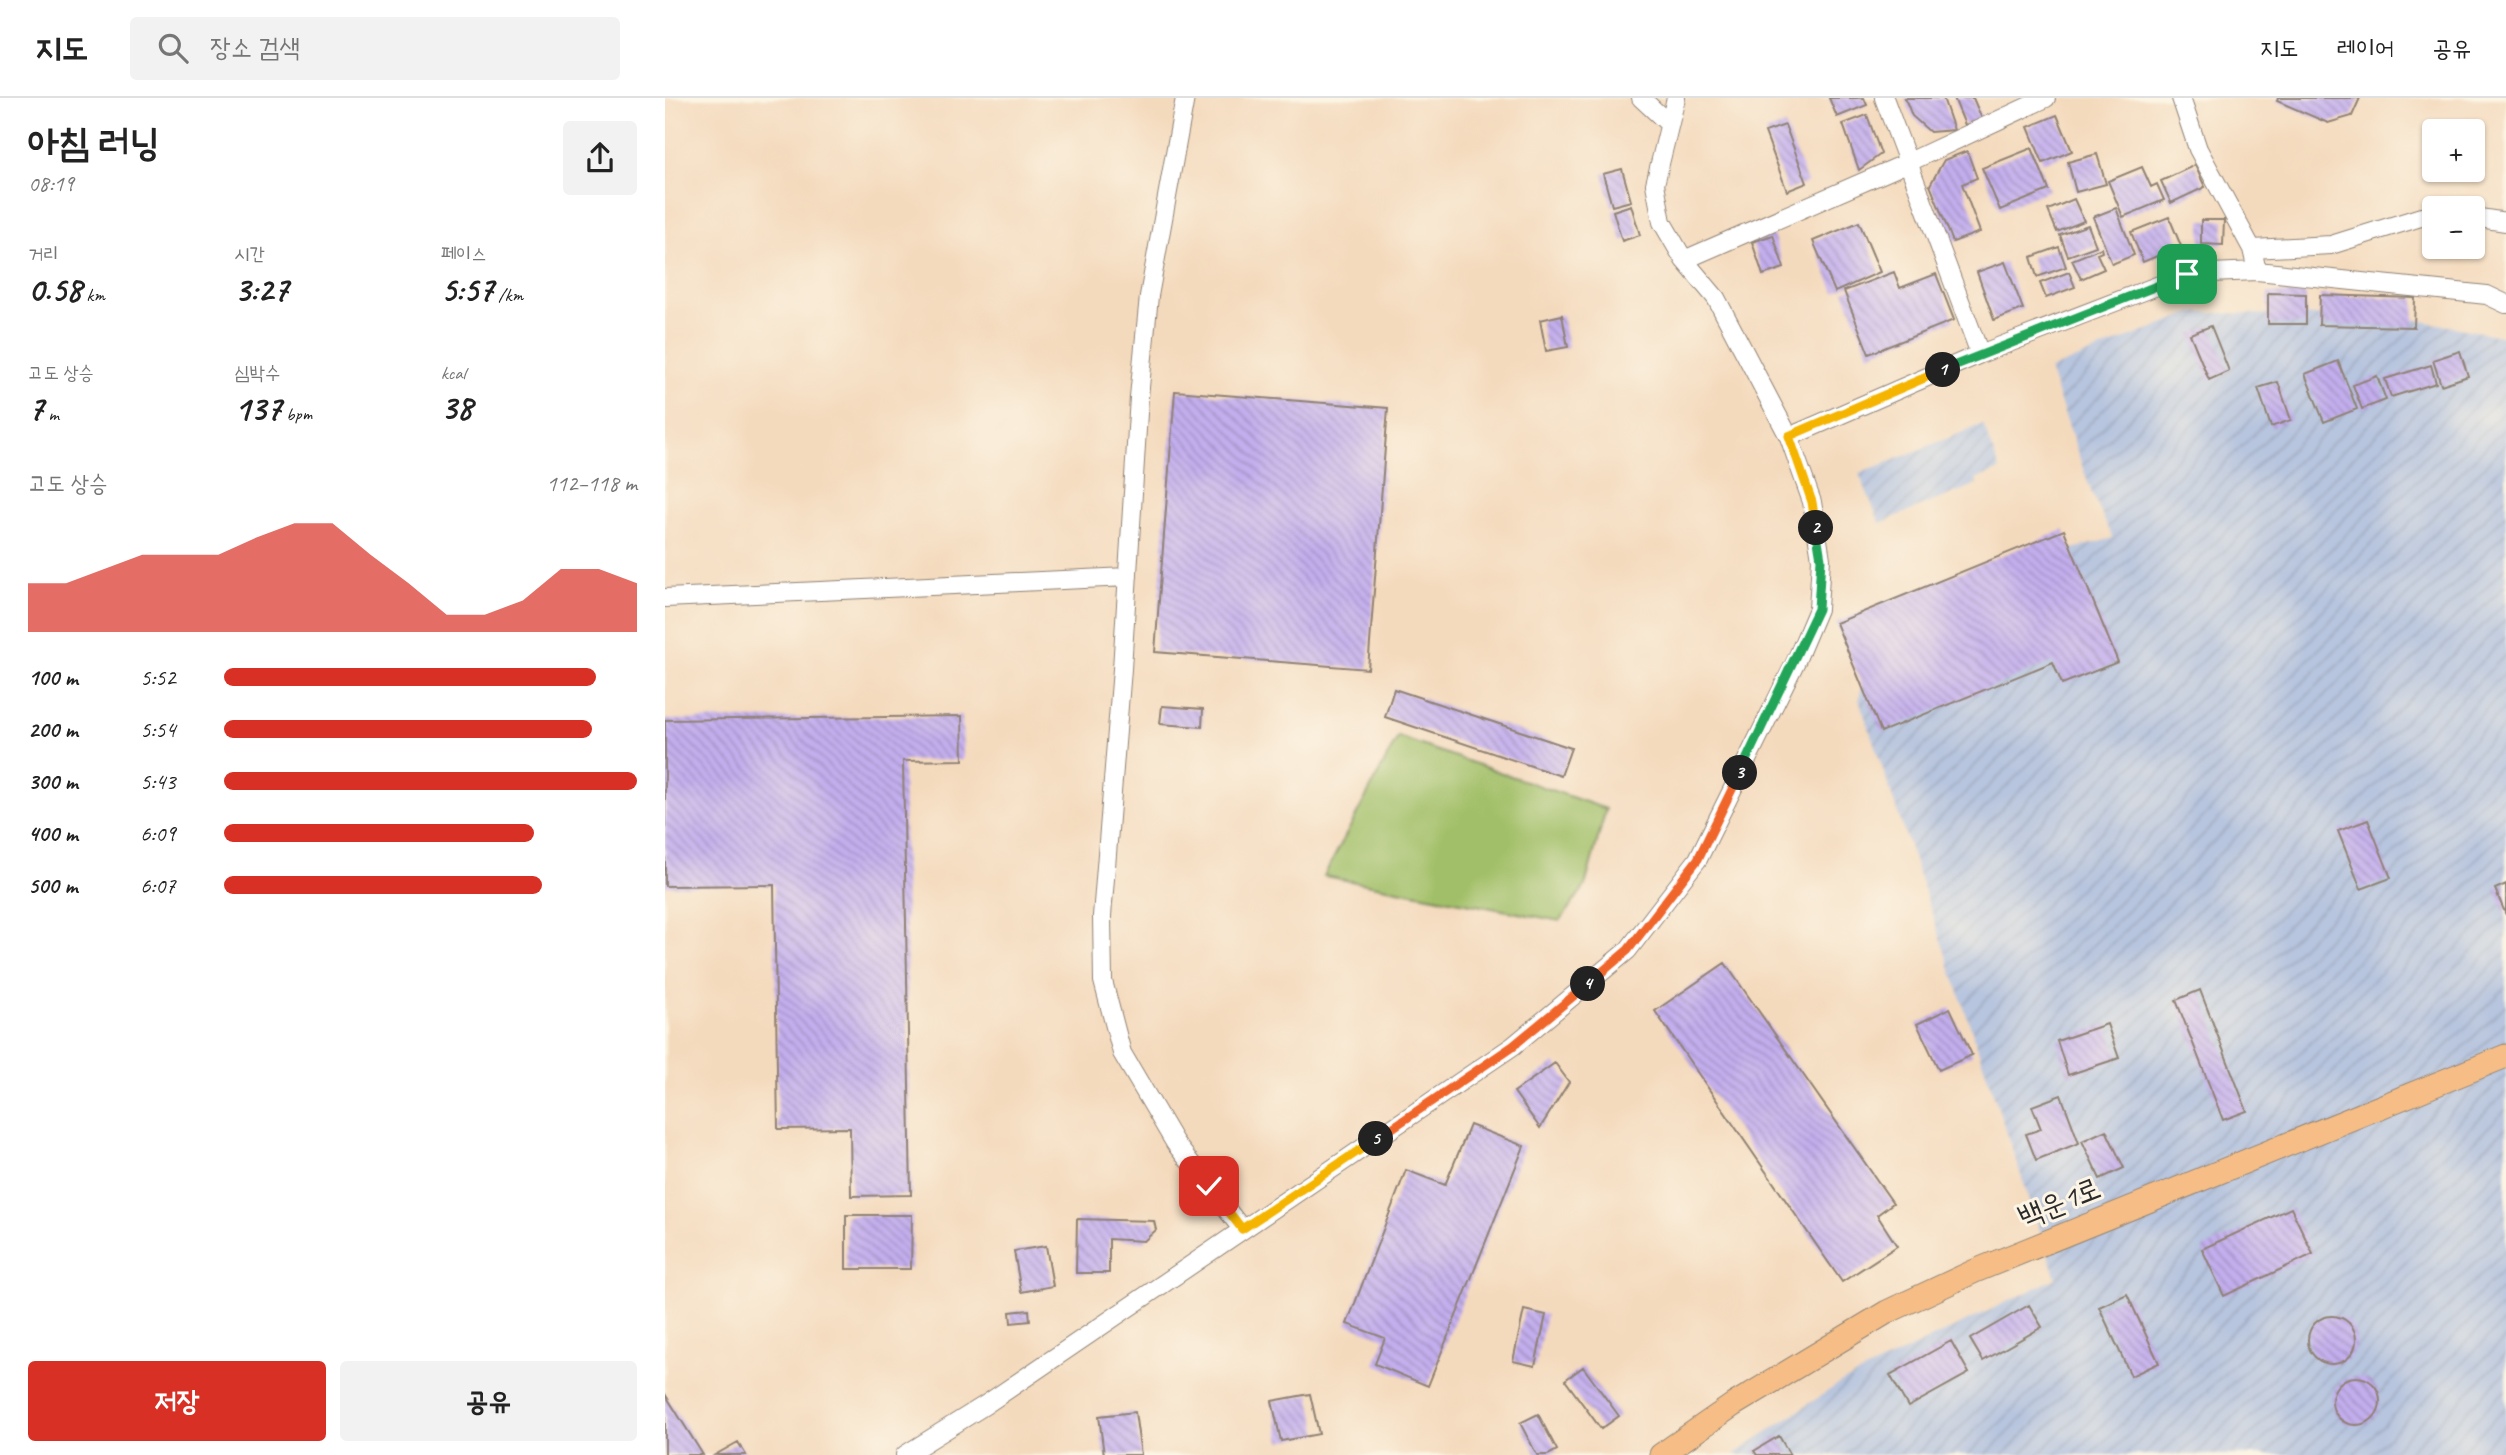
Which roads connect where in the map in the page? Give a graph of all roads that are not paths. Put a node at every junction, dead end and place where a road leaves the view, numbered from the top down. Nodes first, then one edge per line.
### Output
1 (1185, 98) edge
2 (1641, 98) edge
3 (1677, 98) edge
4 (1884, 98) edge
5 (2046, 98) edge
6 (2181, 98) edge
7 (1669, 124) junction
8 (1907, 163) junction
9 (2422, 217) edge
10 (2485, 219) edge
11 (2506, 222) edge
12 (2252, 249) junction
13 (1684, 260) junction
14 (2257, 271) junction
15 (2506, 304) edge
16 (1979, 354) junction
17 (1789, 436) junction
18 (1128, 577) junction
19 (665, 598) edge
20 (2506, 1056) edge
21 (1242, 1229) junction
22 (905, 1455) edge
23 (1661, 1455) edge

1 - 18 street
2 - 7 street
3 - 7 street
4 - 8 street
5 - 8 street
6 - 12 street
7 - 13 street
8 - 13 street
8 - 16 street
9 - 12 street
10 - 11 street
12 - 14 street
13 - 17 street
14 - 15 street
14 - 16 street
16 - 17 street
17 - 21 street
18 - 19 street
18 - 21 street
20 - 23 main road, 백운1로
21 - 22 street

